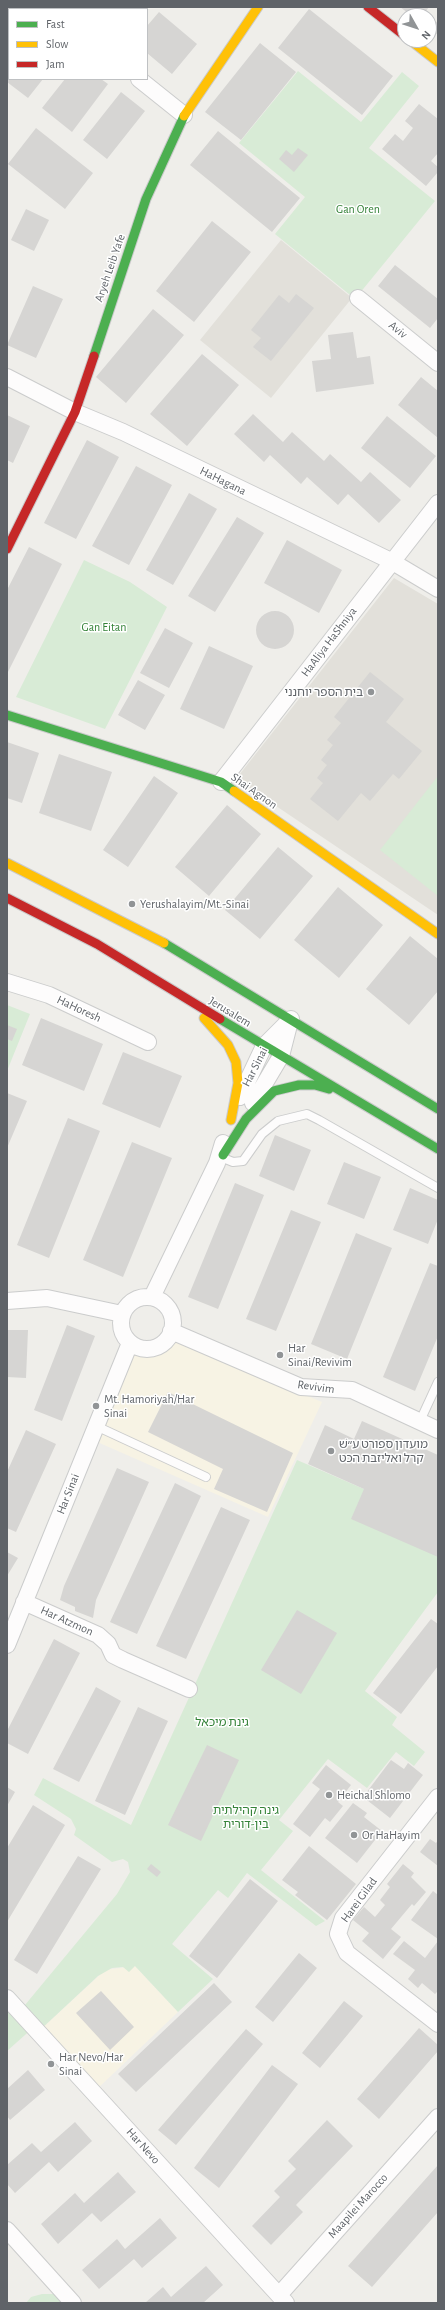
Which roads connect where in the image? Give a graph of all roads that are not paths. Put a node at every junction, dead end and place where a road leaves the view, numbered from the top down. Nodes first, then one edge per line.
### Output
1 (258, 7) edge
2 (368, 7) edge
3 (397, 30) edge
4 (420, 48) edge
5 (438, 62) edge
6 (140, 80) edge
7 (184, 115) junction
8 (358, 298) dead end
9 (438, 363) edge
10 (7, 377) edge
11 (75, 412) junction
12 (438, 503) edge
13 (7, 549) edge
14 (391, 561) junction
15 (438, 589) edge
16 (7, 715) edge
17 (221, 782) junction
18 (7, 863) edge
19 (7, 898) edge
20 (438, 934) edge
21 (7, 982) edge
22 (188, 1000) junction
23 (291, 1019) junction
24 (148, 1042) dead end
25 (264, 1046) junction
26 (281, 1056) junction
27 (344, 1094) junction
28 (438, 1108) edge
29 (231, 1120) junction
30 (438, 1149) edge
31 (221, 1156) junction
32 (438, 1188) edge
33 (152, 1297) junction
34 (7, 1301) edge
35 (122, 1314) junction
36 (171, 1331) junction
37 (130, 1343) junction
38 (438, 1382) edge
39 (420, 1421) junction
40 (96, 1426) junction
41 (438, 1430) edge
42 (206, 1476) dead end
43 (24, 1602) junction
44 (7, 1646) edge
45 (189, 1689) dead end
46 (438, 1797) edge
47 (7, 1998) edge
48 (438, 2024) edge
49 (438, 2117) edge
50 (7, 2230) edge
51 (282, 2299) edge
52 (73, 2303) edge

1 - 7 main road, Aryeh Leib Yafe
2 - 3 main road
4 - 5 main road
6 - 7 street
7 - 11 main road, Aryeh Leib Yafe
8 - 9 street, Aviv
10 - 11 street, HaHagana
11 - 13 main road, Aryeh Leib Yafe
11 - 14 street, HaHagana
12 - 14 street, HaAliya HaShniya
14 - 15 street, HaHagana
14 - 17 street, HaAliya HaShniya
16 - 17 main road, Shai Agnon
17 - 20 main road, Shai Agnon
18 - 23 main road
19 - 22 main road, Jerusalem
21 - 24 street, HaHoresh
22 - 25 main road, Jerusalem
22 - 29 main road
23 - 25 street, Har Sinai
23 - 26 street, Har Sinai
23 - 28 main road
25 - 26 main road, Jerusalem
25 - 29 street, Har Sinai
26 - 27 main road, Jerusalem
26 - 31 street, Har Sinai
27 - 30 main road, Jerusalem
27 - 31 main road
29 - 31 street, Har Sinai
31 - 32 lane
31 - 33 street, Har Sinai
33 - 35 street
33 - 36 street
34 - 35 street
35 - 37 street
36 - 37 street
36 - 39 street, Revivim
37 - 40 street, Har Sinai
38 - 39 lane
39 - 41 street, Revivim
40 - 42 lane
40 - 43 street, Har Sinai
43 - 44 street, Har Sinai
43 - 45 street, Har Atzmon
46 - 48 street, Harei Gilad
47 - 51 street, Har Nevo
49 - 51 street, Maapilei Marocco
50 - 52 street

